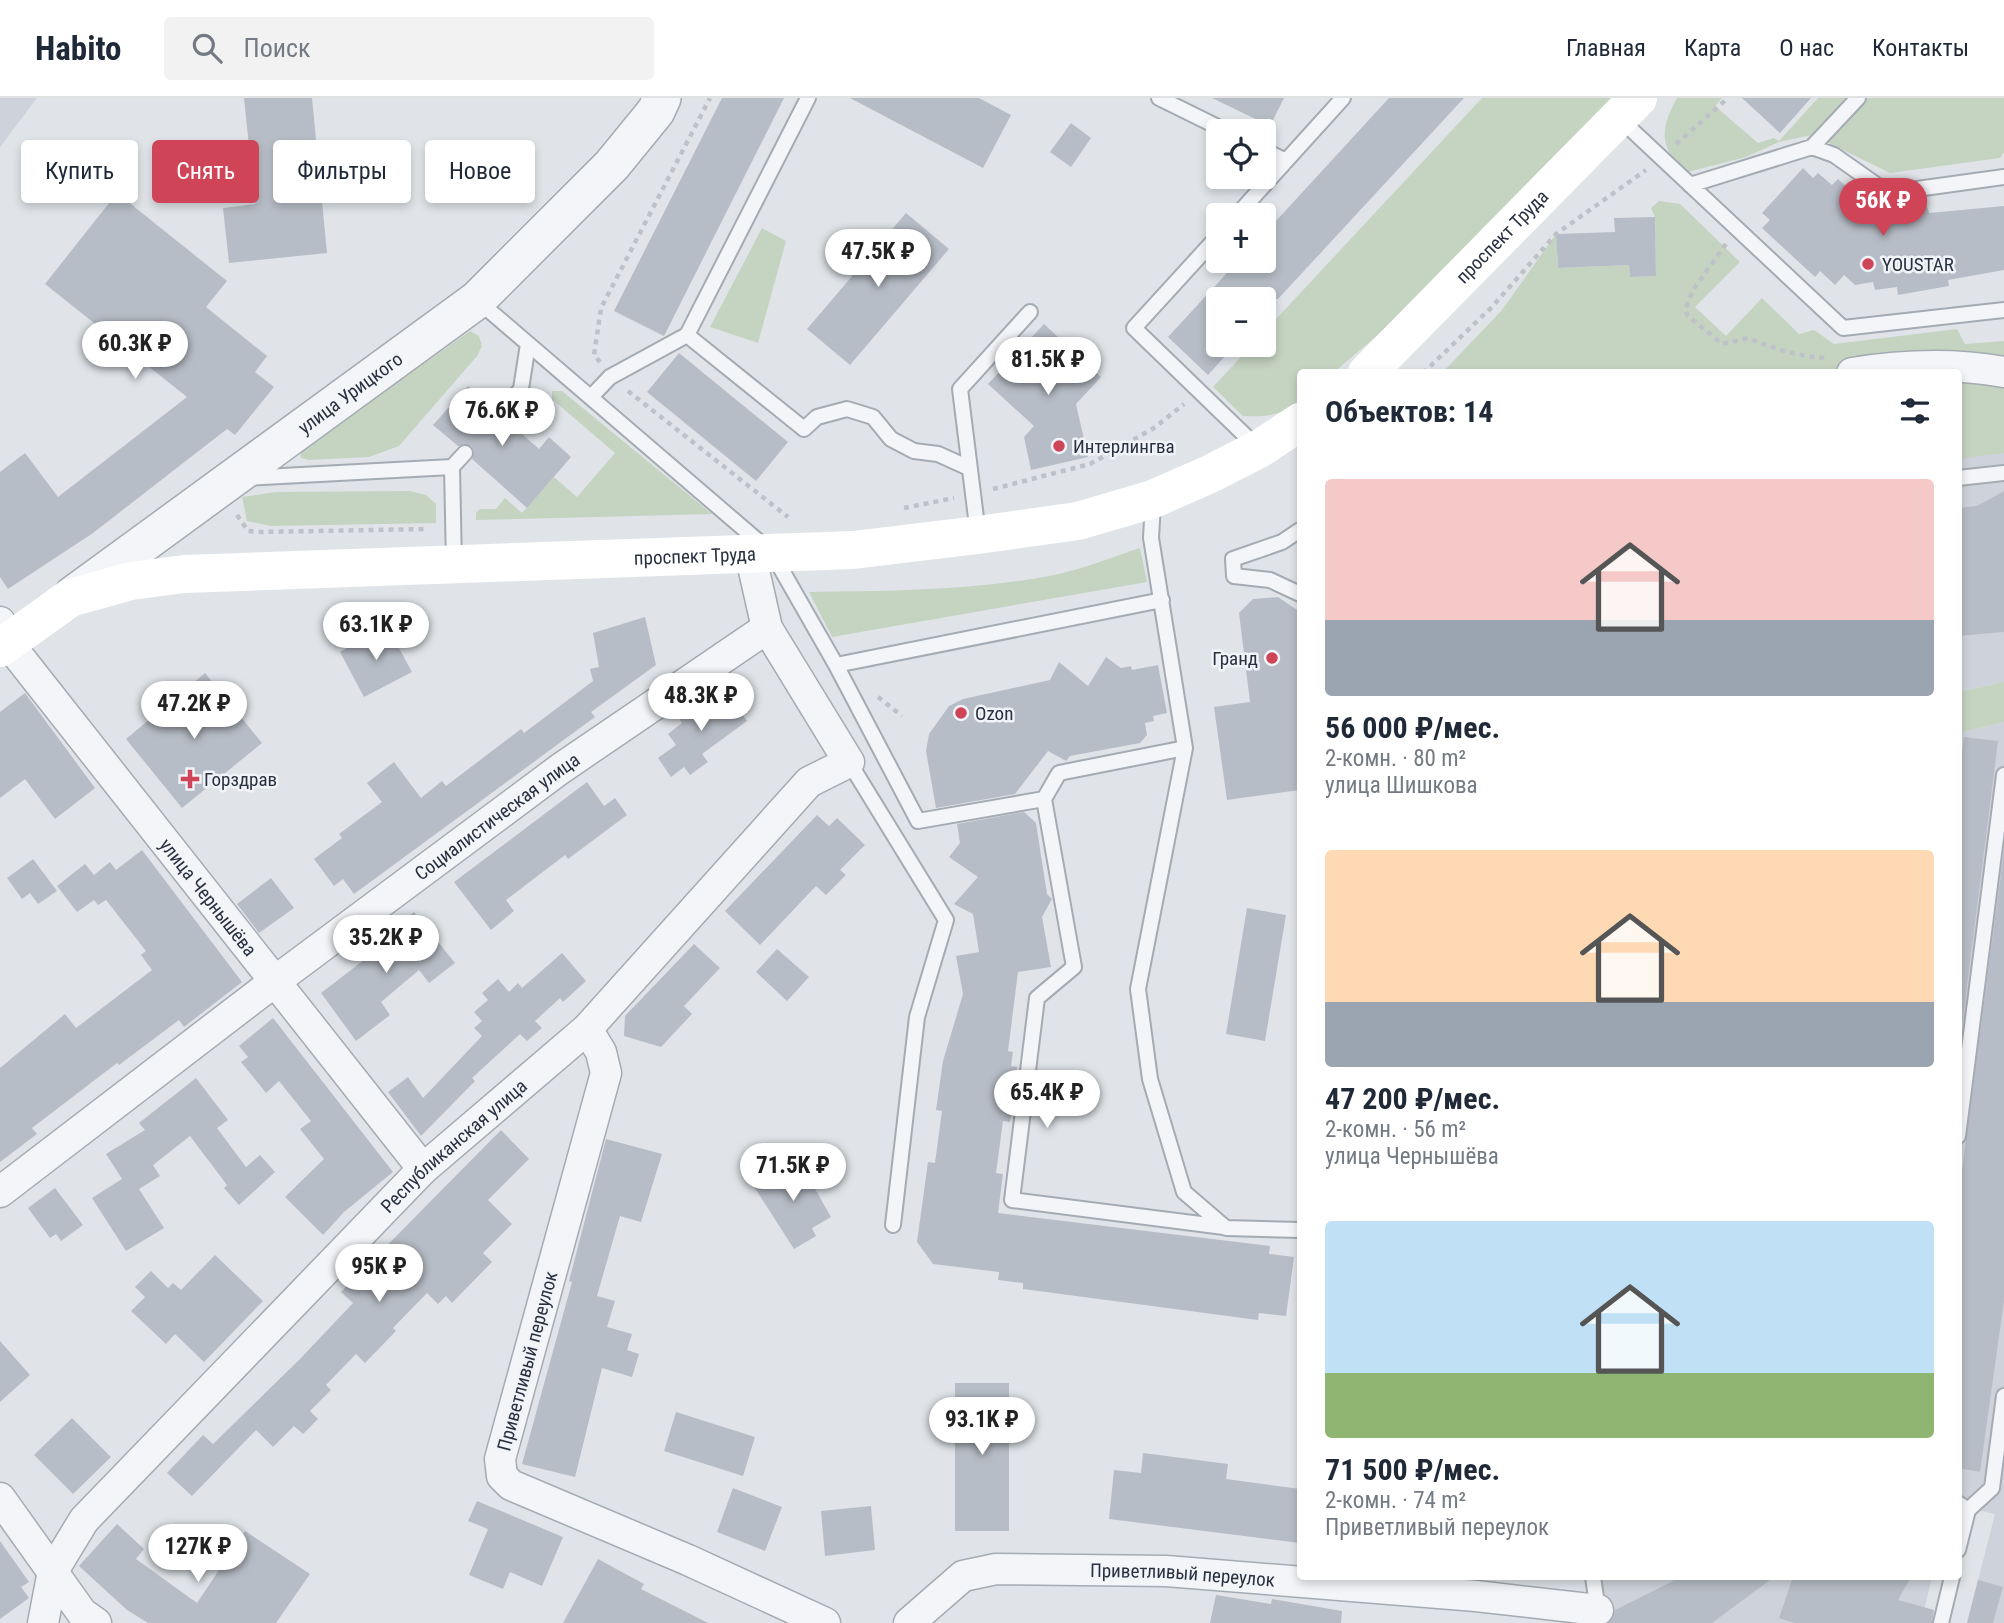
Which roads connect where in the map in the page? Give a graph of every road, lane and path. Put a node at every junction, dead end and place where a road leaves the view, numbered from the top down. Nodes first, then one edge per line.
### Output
1 (662, 98) edge
2 (808, 98) edge
3 (1159, 98) edge
4 (1343, 98) edge
5 (1728, 98) edge
6 (1858, 98) edge
7 (1628, 108) edge
8 (1206, 121) edge
9 (1812, 147) junction
10 (1276, 156) edge
11 (1662, 158) junction
12 (1286, 161) junction
13 (2004, 177) edge
14 (1690, 185) junction
15 (1248, 203) edge
16 (1739, 230) junction
17 (1206, 249) edge
18 (477, 300) junction
19 (2004, 310) edge
20 (1030, 312) dead end
21 (687, 335) junction
22 (528, 344) junction
23 (1845, 366) edge
24 (1385, 368) edge
25 (1427, 369) edge
26 (2004, 372) edge
27 (590, 397) junction
28 (499, 414) dead end
29 (1297, 424) edge
30 (1259, 449) junction
31 (465, 453) dead end
32 (452, 467) junction
33 (969, 468) junction
34 (2004, 473) edge
35 (1962, 478) edge
36 (231, 479) junction
37 (1153, 499) junction
38 (1297, 532) edge
39 (978, 536) junction
40 (761, 553) junction
41 (454, 565) junction
42 (1297, 593) edge
43 (70, 598) junction
44 (1162, 600) junction
45 (767, 628) junction
46 (3, 638) edge
47 (836, 665) junction
48 (878, 697) dead end
49 (902, 716) dead end
50 (1185, 748) junction
51 (849, 762) junction
52 (2004, 775) edge
53 (1044, 799) junction
54 (274, 982) junction
55 (587, 1029) junction
56 (1962, 1105) edge
57 (423, 1169) junction
58 (0, 1192) edge
59 (892, 1225) dead end
60 (1226, 1228) junction
61 (1297, 1230) edge
62 (2004, 1396) edge
63 (1998, 1488) edge
64 (0, 1498) edge
65 (1963, 1506) edge
66 (53, 1571) junction
67 (1593, 1580) edge
68 (1951, 1580) edge
69 (1598, 1617) edge
70 (921, 1619) edge
71 (43, 1623) edge
72 (96, 1623) edge
73 (825, 1623) edge
74 (1941, 1623) edge

1 - 18 street, улица Урицкого
2 - 21 lane
3 - 8 lane
4 - 12 lane
5 - 11 path
6 - 9 lane
7 - 11 lane
7 - 24 main road, проспект Труда
9 - 13 lane
9 - 14 lane
10 - 12 lane
11 - 14 lane
11 - 25 path
12 - 15 lane
14 - 16 lane
16 - 19 lane
16 - 23 path
17 - 30 lane
18 - 22 lane
18 - 36 street, улица Урицкого
20 - 33 lane
21 - 27 lane
21 - 33 lane
22 - 27 lane
22 - 28 lane
23 - 26 street
27 - 40 lane
29 - 30 main road, проспект Труда
30 - 37 main road, проспект Труда
31 - 32 lane
32 - 36 lane
32 - 41 lane
33 - 39 lane
34 - 35 lane
36 - 43 street, улица Урицкого
37 - 39 main road, проспект Труда
37 - 44 lane
38 - 42 lane
39 - 40 main road, проспект Труда
40 - 41 main road, проспект Труда
40 - 45 street
40 - 47 lane
41 - 43 main road, проспект Труда
43 - 46 main road, улица Урицкого
44 - 47 lane
44 - 50 lane
45 - 51 street
45 - 54 street, Социалистическая улица
46 - 54 street, улица Чернышёва
47 - 53 lane
48 - 49 path
50 - 53 lane
50 - 60 lane
51 - 55 street, Республиканская улица
51 - 59 lane
52 - 56 lane
53 - 60 lane
54 - 57 street, улица Чернышёва
54 - 58 street, Социалистическая улица
55 - 57 street, Республиканская улица
55 - 73 street, Приветливый переулок
57 - 66 street, Республиканская улица
60 - 61 lane
62 - 63 lane
63 - 65 lane
64 - 66 street
66 - 71 street, Республиканская улица
66 - 72 street
67 - 69 lane
68 - 74 lane
69 - 70 street, Приветливый переулок

